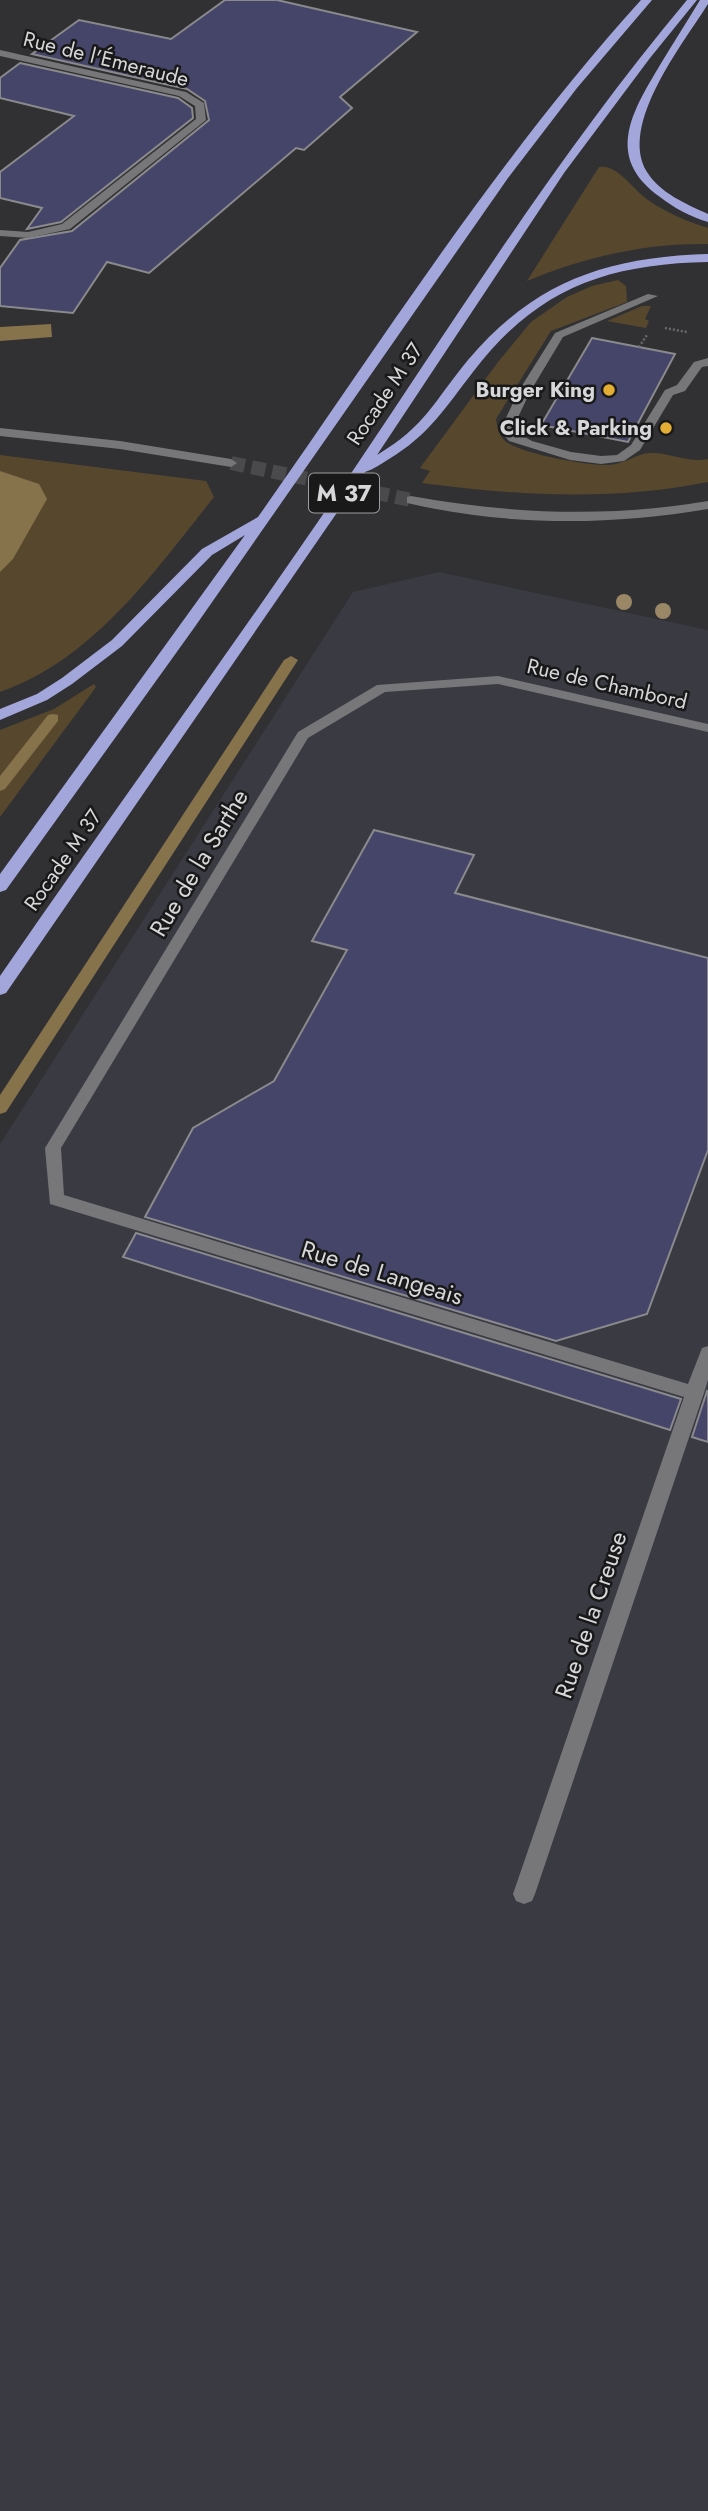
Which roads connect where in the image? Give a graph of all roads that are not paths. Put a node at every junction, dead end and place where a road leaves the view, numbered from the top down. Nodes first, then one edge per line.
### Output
1 (647, 0) edge
2 (692, 0) edge
3 (705, 0) edge
4 (0, 53) edge
5 (708, 218) edge
6 (0, 233) edge
7 (708, 258) edge
8 (652, 296) dead end
9 (708, 362) edge
10 (0, 432) edge
11 (231, 463) tunnel mouth
12 (358, 473) junction
13 (411, 500) tunnel mouth
14 (708, 505) edge
15 (264, 517) junction
16 (498, 680) joint
17 (0, 715) edge
18 (708, 728) edge
19 (0, 886) edge
20 (0, 989) edge
21 (56, 1199) joint
22 (708, 1353) edge
23 (695, 1393) junction
24 (524, 1894) dead end

1 - 15 highway, Rocade M 37 / M 37
2 - 12 highway, Rocade M 37 / M 37
3 - 5 highway
4 - 6 street, Rue de l'Émeraude
7 - 12 highway, M 37
8 - 9 street
10 - 11 street
12 - 20 highway, Rocade M 37 / M 37
13 - 14 street
15 - 17 highway, M 37
15 - 19 highway, Rocade M 37 / M 37
16 - 18 street, Rue de Chambord
16 - 21 street, Rue de la Sarthe
21 - 23 street, Rue de Langeais
22 - 23 street, Rue de la Creuse
23 - 24 street, Rue de la Creuse

